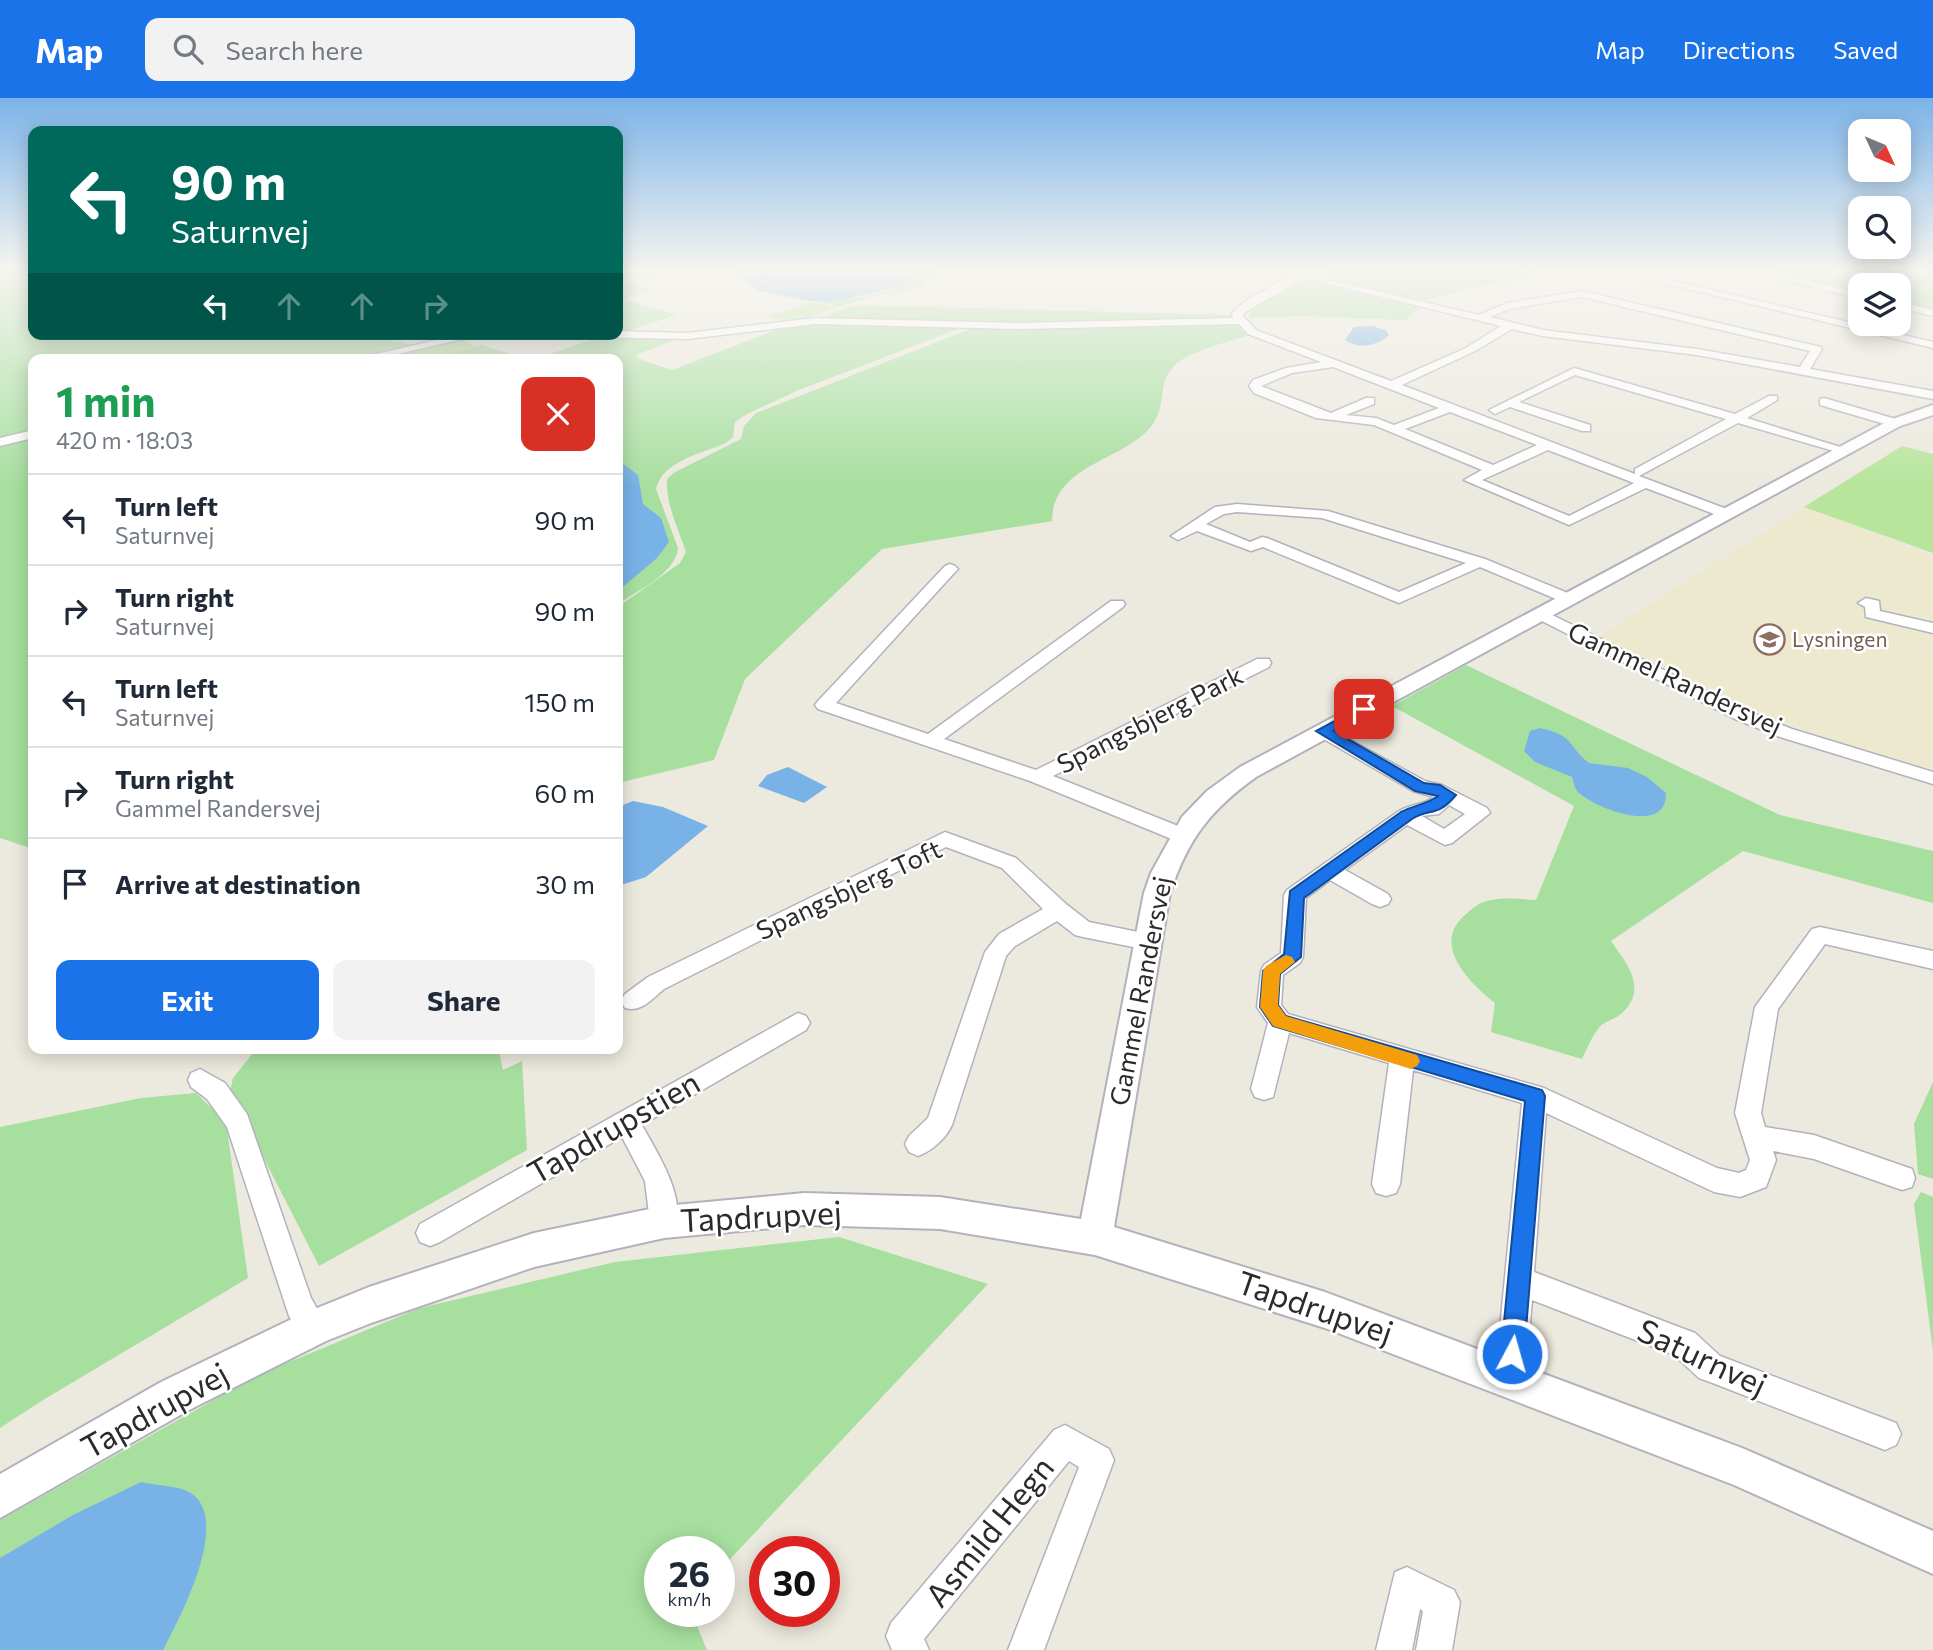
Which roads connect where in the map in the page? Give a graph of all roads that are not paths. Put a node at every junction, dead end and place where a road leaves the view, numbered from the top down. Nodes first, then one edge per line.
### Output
1 (438, 342) edge
2 (1277, 342) edge
3 (1482, 342) edge
4 (1612, 342) edge
5 (1789, 342) edge
6 (384, 354) edge
7 (1333, 363) junction
8 (1804, 371) junction
9 (1391, 386) junction
10 (1933, 395) edge
11 (1773, 398) dead end
12 (1370, 401) dead end
13 (1824, 402) dead end
14 (1509, 403) junction
15 (1449, 408) junction
16 (1495, 410) dead end
17 (1933, 410) edge
18 (1331, 416) junction
19 (1738, 420) junction
20 (1895, 423) junction
21 (1586, 428) dead end
22 (1394, 429) junction
23 (28, 434) edge
24 (0, 442) edge
25 (1546, 446) junction
26 (1844, 450) junction
27 (1493, 470) junction
28 (1643, 478) junction
29 (1727, 514) junction
30 (1195, 525) junction
31 (1178, 536) dead end
32 (1480, 562) junction
33 (950, 569) dead end
34 (1569, 599) junction
35 (1866, 603) dead end
36 (1117, 604) dead end
37 (1540, 614) junction
38 (1933, 628) edge
39 (1264, 663) dead end
40 (1323, 731) junction
41 (931, 740) junction
42 (1037, 777) junction
43 (1933, 778) edge
44 (1448, 795) junction
45 (1406, 816) junction
46 (1181, 835) junction
47 (1329, 870) junction
48 (1380, 899) dead end
49 (1058, 910) junction
50 (1148, 942) junction
51 (1933, 960) edge
52 (633, 1001) dead end
53 (1280, 1021) junction
54 (798, 1023) dead end
55 (1402, 1058) junction
56 (201, 1080) dead end
57 (1264, 1088) dead end
58 (1535, 1096) junction
59 (627, 1122) junction
60 (1755, 1136) junction
61 (918, 1144) dead end
62 (1902, 1178) dead end
63 (1386, 1184) dead end
64 (664, 1222) junction
65 (430, 1233) dead end
66 (1095, 1238) junction
67 (1519, 1281) junction
68 (313, 1328) junction
69 (1510, 1379) junction
70 (1885, 1434) dead end
71 (0, 1497) edge
72 (1933, 1553) edge
73 (911, 1650) edge
74 (1026, 1650) edge
75 (1394, 1650) edge
76 (1434, 1650) edge

1 - 6 street
2 - 7 street
3 - 9 street
4 - 8 street
5 - 8 street
7 - 9 street
7 - 18 street
8 - 10 street
9 - 15 street
11 - 19 street
12 - 18 street
13 - 20 street
14 - 16 street
14 - 19 street
14 - 21 street
15 - 22 street
15 - 25 street
17 - 20 street, Gammel Randersvej
18 - 22 street
19 - 26 street
19 - 28 street
20 - 26 street, Gammel Randersvej
22 - 27 street
23 - 24 street
25 - 27 street
25 - 28 street
26 - 29 street, Gammel Randersvej
27 - 28 street
28 - 29 street
29 - 34 street, Gammel Randersvej
30 - 31 street
30 - 32 street
30 - 32 street
32 - 34 street
33 - 41 street, Spangsbjerg Park
34 - 37 street, Gammel Randersvej
35 - 38 street
36 - 41 street
37 - 40 street, Gammel Randersvej
37 - 43 street, Gammel Randersvej
39 - 42 street, Spangsbjerg Park
40 - 44 street
40 - 46 street, Gammel Randersvej
41 - 42 street, Spangsbjerg Park
42 - 46 street, Spangsbjerg Park
44 - 45 street
44 - 45 street
45 - 47 street
46 - 50 street, Gammel Randersvej
47 - 48 street
47 - 53 street
49 - 50 street, Spangsbjerg Toft
49 - 52 street, Spangsbjerg Toft
49 - 61 street
50 - 66 street, Gammel Randersvej
51 - 60 street
53 - 55 street
53 - 57 street
54 - 59 street, Tapdrupstien
55 - 58 street
55 - 63 street
56 - 68 street
58 - 60 street
58 - 67 street
59 - 64 street, Tapdrupvej
59 - 65 street, Tapdrupstien
60 - 62 street
64 - 66 street, Tapdrupvej
64 - 68 street, Tapdrupvej
66 - 69 street, Tapdrupvej
67 - 69 street
67 - 70 street, Saturnvej
68 - 71 street, Tapdrupvej
69 - 72 street, Tapdrupvej
73 - 74 street, Asmild Hegn
75 - 76 street

